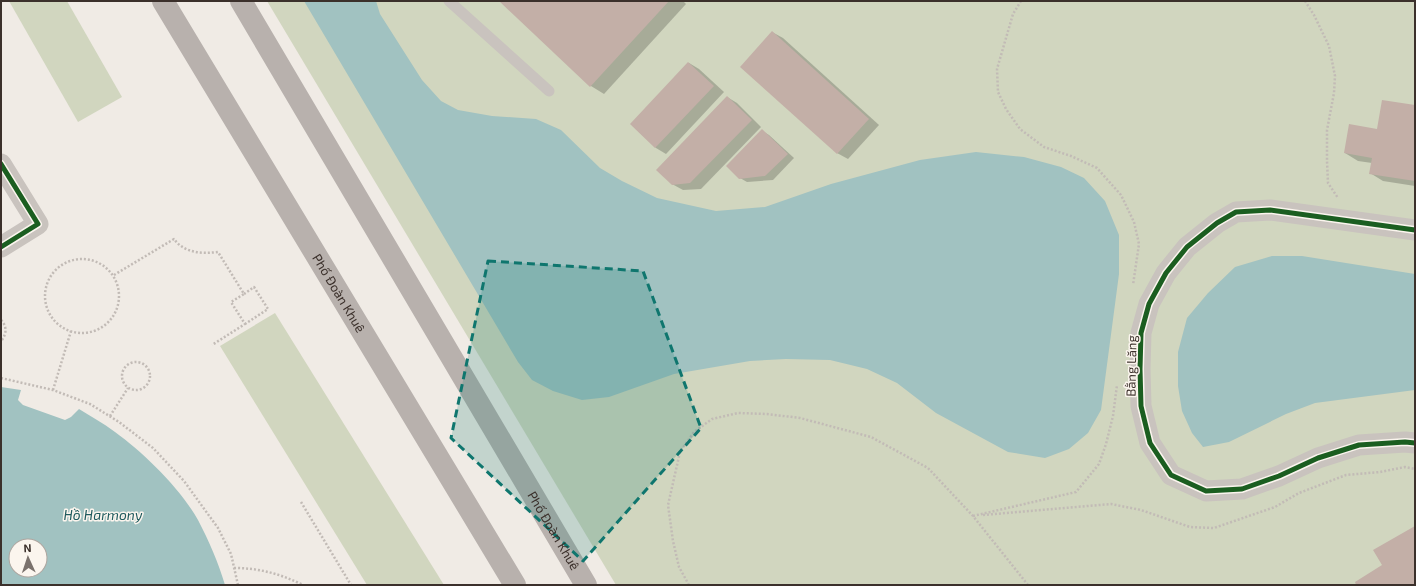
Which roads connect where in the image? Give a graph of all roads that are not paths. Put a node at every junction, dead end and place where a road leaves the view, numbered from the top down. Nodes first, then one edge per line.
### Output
1 (163, 1) edge
2 (241, 1) edge
3 (449, 1) edge
4 (549, 91) dead end
5 (1, 164) edge
6 (1415, 230) edge
7 (1, 246) edge
8 (1415, 443) edge
9 (515, 585) edge
10 (586, 585) edge

1 - 9 main road, Phố Đoàn Khuê
2 - 10 main road, Phố Đoàn Khuê
3 - 4 lane
5 - 7 street
6 - 8 street, Bằng Lăng

